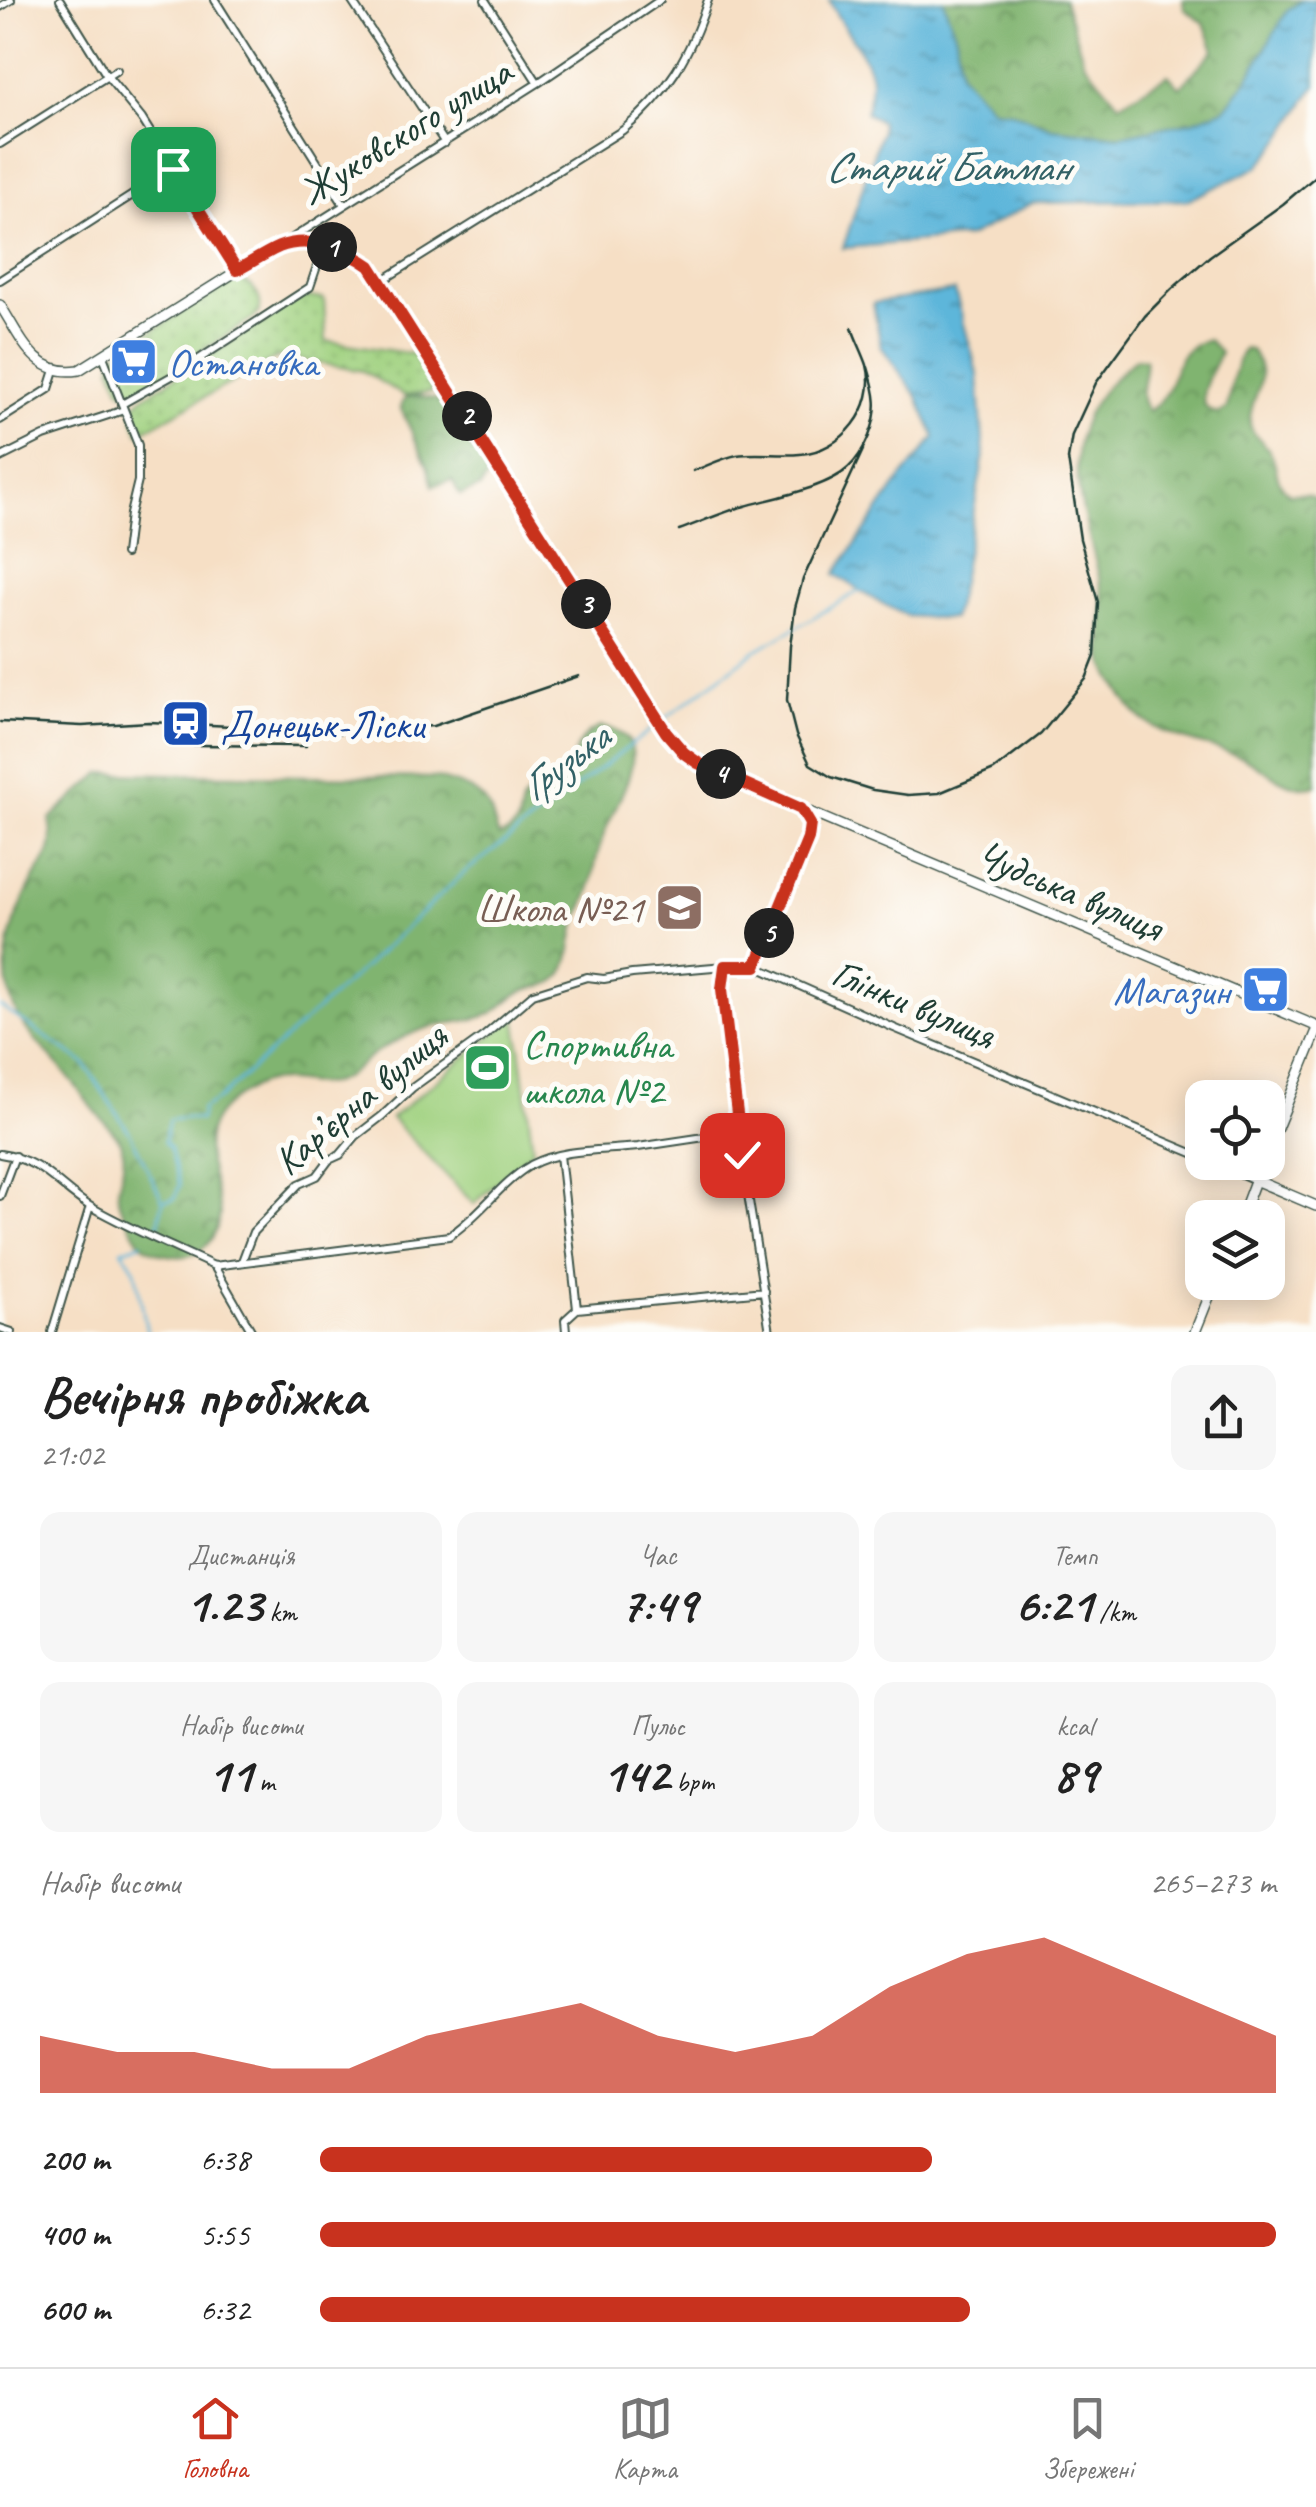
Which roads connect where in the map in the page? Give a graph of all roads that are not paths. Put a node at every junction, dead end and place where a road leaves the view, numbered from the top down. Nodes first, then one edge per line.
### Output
1 (11, 0) edge
2 (60, 0) edge
3 (215, 0) edge
4 (351, 0) edge
5 (485, 0) edge
6 (632, 0) edge
7 (660, 0) edge
8 (708, 0) edge
9 (0, 6) edge
10 (640, 12) junction
11 (117, 70) dead end
12 (107, 76) junction
13 (538, 83) junction
14 (445, 142) junction
15 (0, 144) edge
16 (173, 169) junction
17 (344, 204) junction
18 (282, 245) junction
19 (324, 245) junction
20 (237, 270) junction
21 (0, 280) edge
22 (380, 282) junction
23 (0, 305) edge
24 (103, 356) junction
25 (56, 370) junction
26 (123, 407) junction
27 (0, 420) edge
28 (0, 458) edge
29 (126, 554) dead end
30 (801, 809) junction
31 (725, 966) junction
32 (756, 966) junction
33 (534, 994) joint
34 (1316, 1030) edge
35 (1285, 1108) edge
36 (738, 1132) junction
37 (1185, 1150) edge
38 (0, 1154) edge
39 (560, 1155) junction
40 (15, 1156) junction
41 (1255, 1180) joint
42 (0, 1196) edge
43 (1247, 1200) edge
44 (90, 1206) junction
45 (1316, 1206) edge
46 (242, 1261) junction
47 (214, 1266) junction
48 (764, 1291) junction
49 (1208, 1300) edge
50 (577, 1309) junction
51 (0, 1328) edge
52 (12, 1332) edge
53 (52, 1332) edge
54 (252, 1332) edge
55 (566, 1332) edge
56 (770, 1332) edge
57 (1195, 1332) edge

1 - 9 street
2 - 12 street
3 - 17 street
4 - 14 street
5 - 13 street
6 - 10 street
7 - 10 street, Жуковского улица
8 - 22 street
10 - 13 street, Жуковского улица
11 - 12 street
12 - 15 street
12 - 16 street
13 - 14 street, Жуковского улица
14 - 17 street, Жуковского улица
16 - 20 street
16 - 21 street
17 - 18 street, Жуковского улица
18 - 19 street
18 - 20 street
19 - 22 street, Чудська вулиця
19 - 26 street
20 - 24 street
22 - 30 street, Чудська вулиця
23 - 25 street
24 - 25 street
24 - 26 street
25 - 27 street
26 - 28 street
26 - 29 street
30 - 32 street
30 - 34 street, Чудська вулиця
31 - 32 street, Глінки вулиця
31 - 33 street, Глінки вулиця
31 - 36 street
32 - 37 street, Глінки вулиця
33 - 46 street, Кар’єрна вулиця
34 - 35 street
36 - 39 street
36 - 48 street
38 - 40 street
39 - 46 street
39 - 50 street
40 - 42 street
40 - 44 street
41 - 43 street
41 - 45 street
44 - 47 street
44 - 53 street
46 - 47 street
47 - 54 street
48 - 50 street
48 - 56 street
49 - 57 street
50 - 55 street
51 - 52 street

